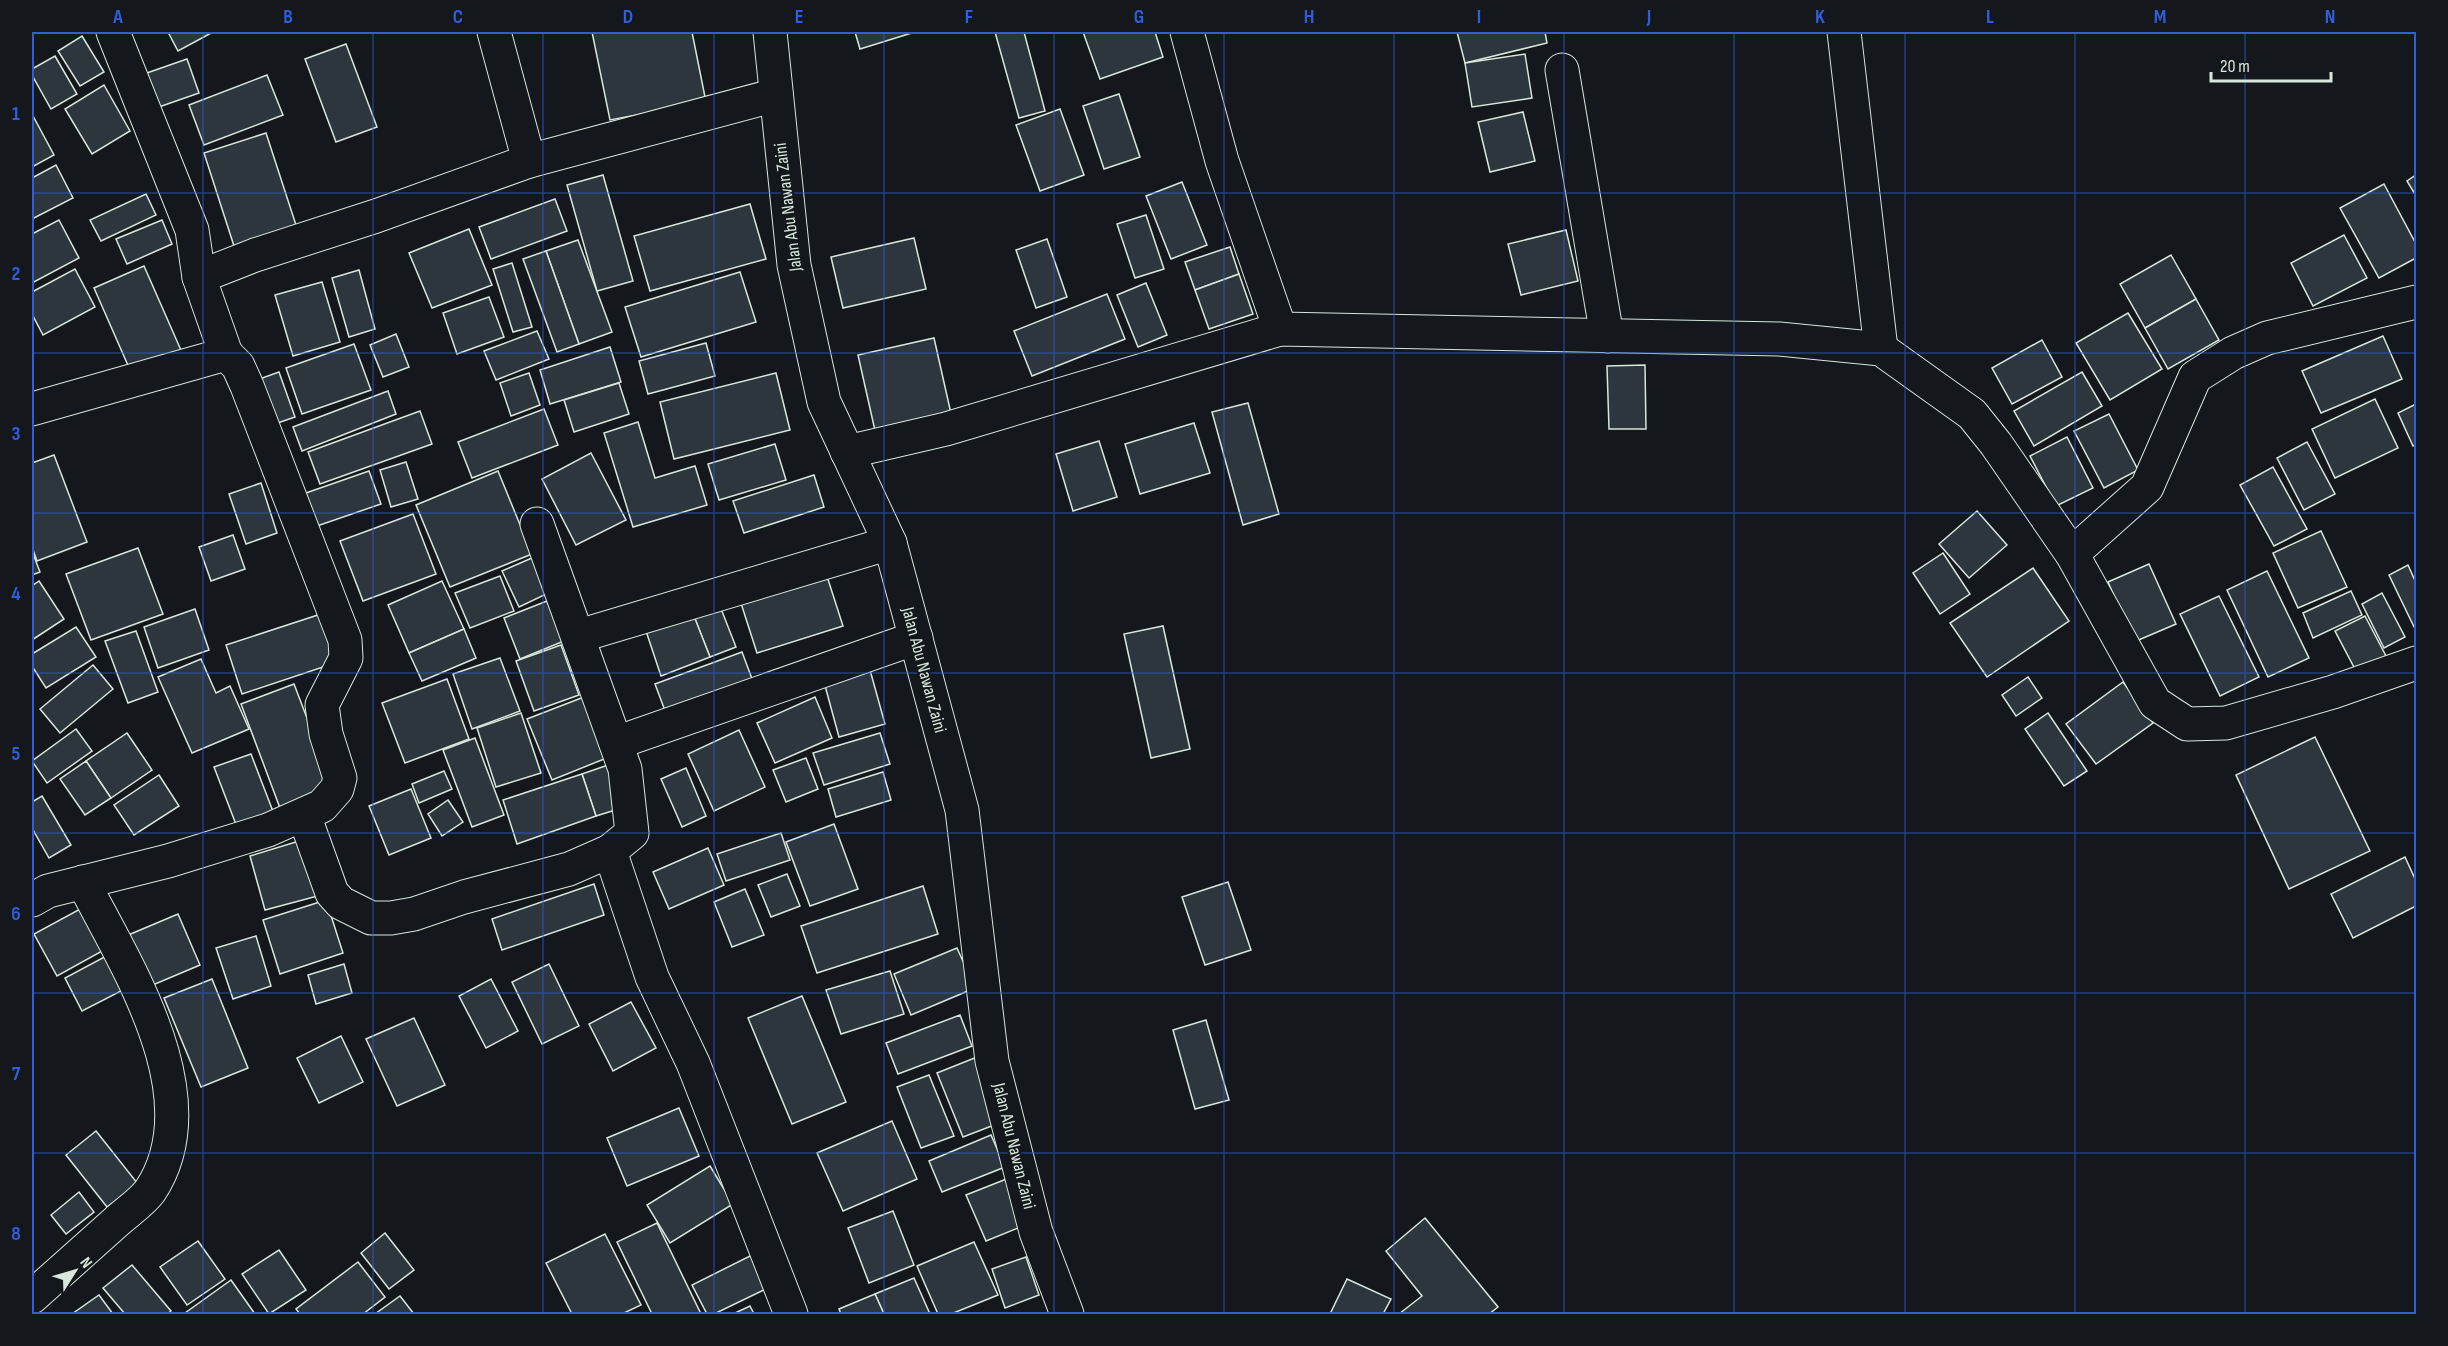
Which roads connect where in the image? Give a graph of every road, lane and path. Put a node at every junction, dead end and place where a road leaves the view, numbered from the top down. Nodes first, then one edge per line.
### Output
1 (113, 32) edge
2 (494, 32) edge
3 (770, 32) edge
4 (1187, 32) edge
5 (1844, 32) edge
6 (1562, 70) dead end
7 (776, 95) junction
8 (529, 161) junction
9 (199, 277) junction
10 (2416, 302) edge
11 (1280, 329) junction
12 (1607, 336) junction
13 (1881, 349) junction
14 (226, 354) junction
15 (32, 409) edge
16 (848, 452) junction
17 (537, 524) dead end
18 (890, 543) junction
19 (2072, 554) junction
20 (579, 636) junction
21 (916, 638) junction
22 (2416, 663) edge
23 (616, 743) junction
24 (304, 815) junction
25 (610, 851) junction
26 (83, 882) junction
27 (32, 900) edge
28 (32, 1297) edge
29 (791, 1314) edge
30 (1067, 1314) edge

1 - 9 street
2 - 8 street
3 - 7 street, Jalan Abu Nawan Zaini
4 - 11 street
5 - 13 street
6 - 12 street
7 - 8 street
7 - 16 street, Jalan Abu Nawan Zaini
8 - 9 street
9 - 14 street
10 - 19 street
11 - 12 street
11 - 16 street
12 - 13 street
13 - 19 street
14 - 15 street
14 - 24 street
16 - 18 street, Jalan Abu Nawan Zaini
17 - 20 street
18 - 20 street
18 - 21 street, Jalan Abu Nawan Zaini
19 - 22 street
20 - 23 street
21 - 23 street
21 - 30 street, Jalan Abu Nawan Zaini
23 - 25 street
24 - 25 street
24 - 26 street
25 - 29 street
26 - 27 street
26 - 28 street

